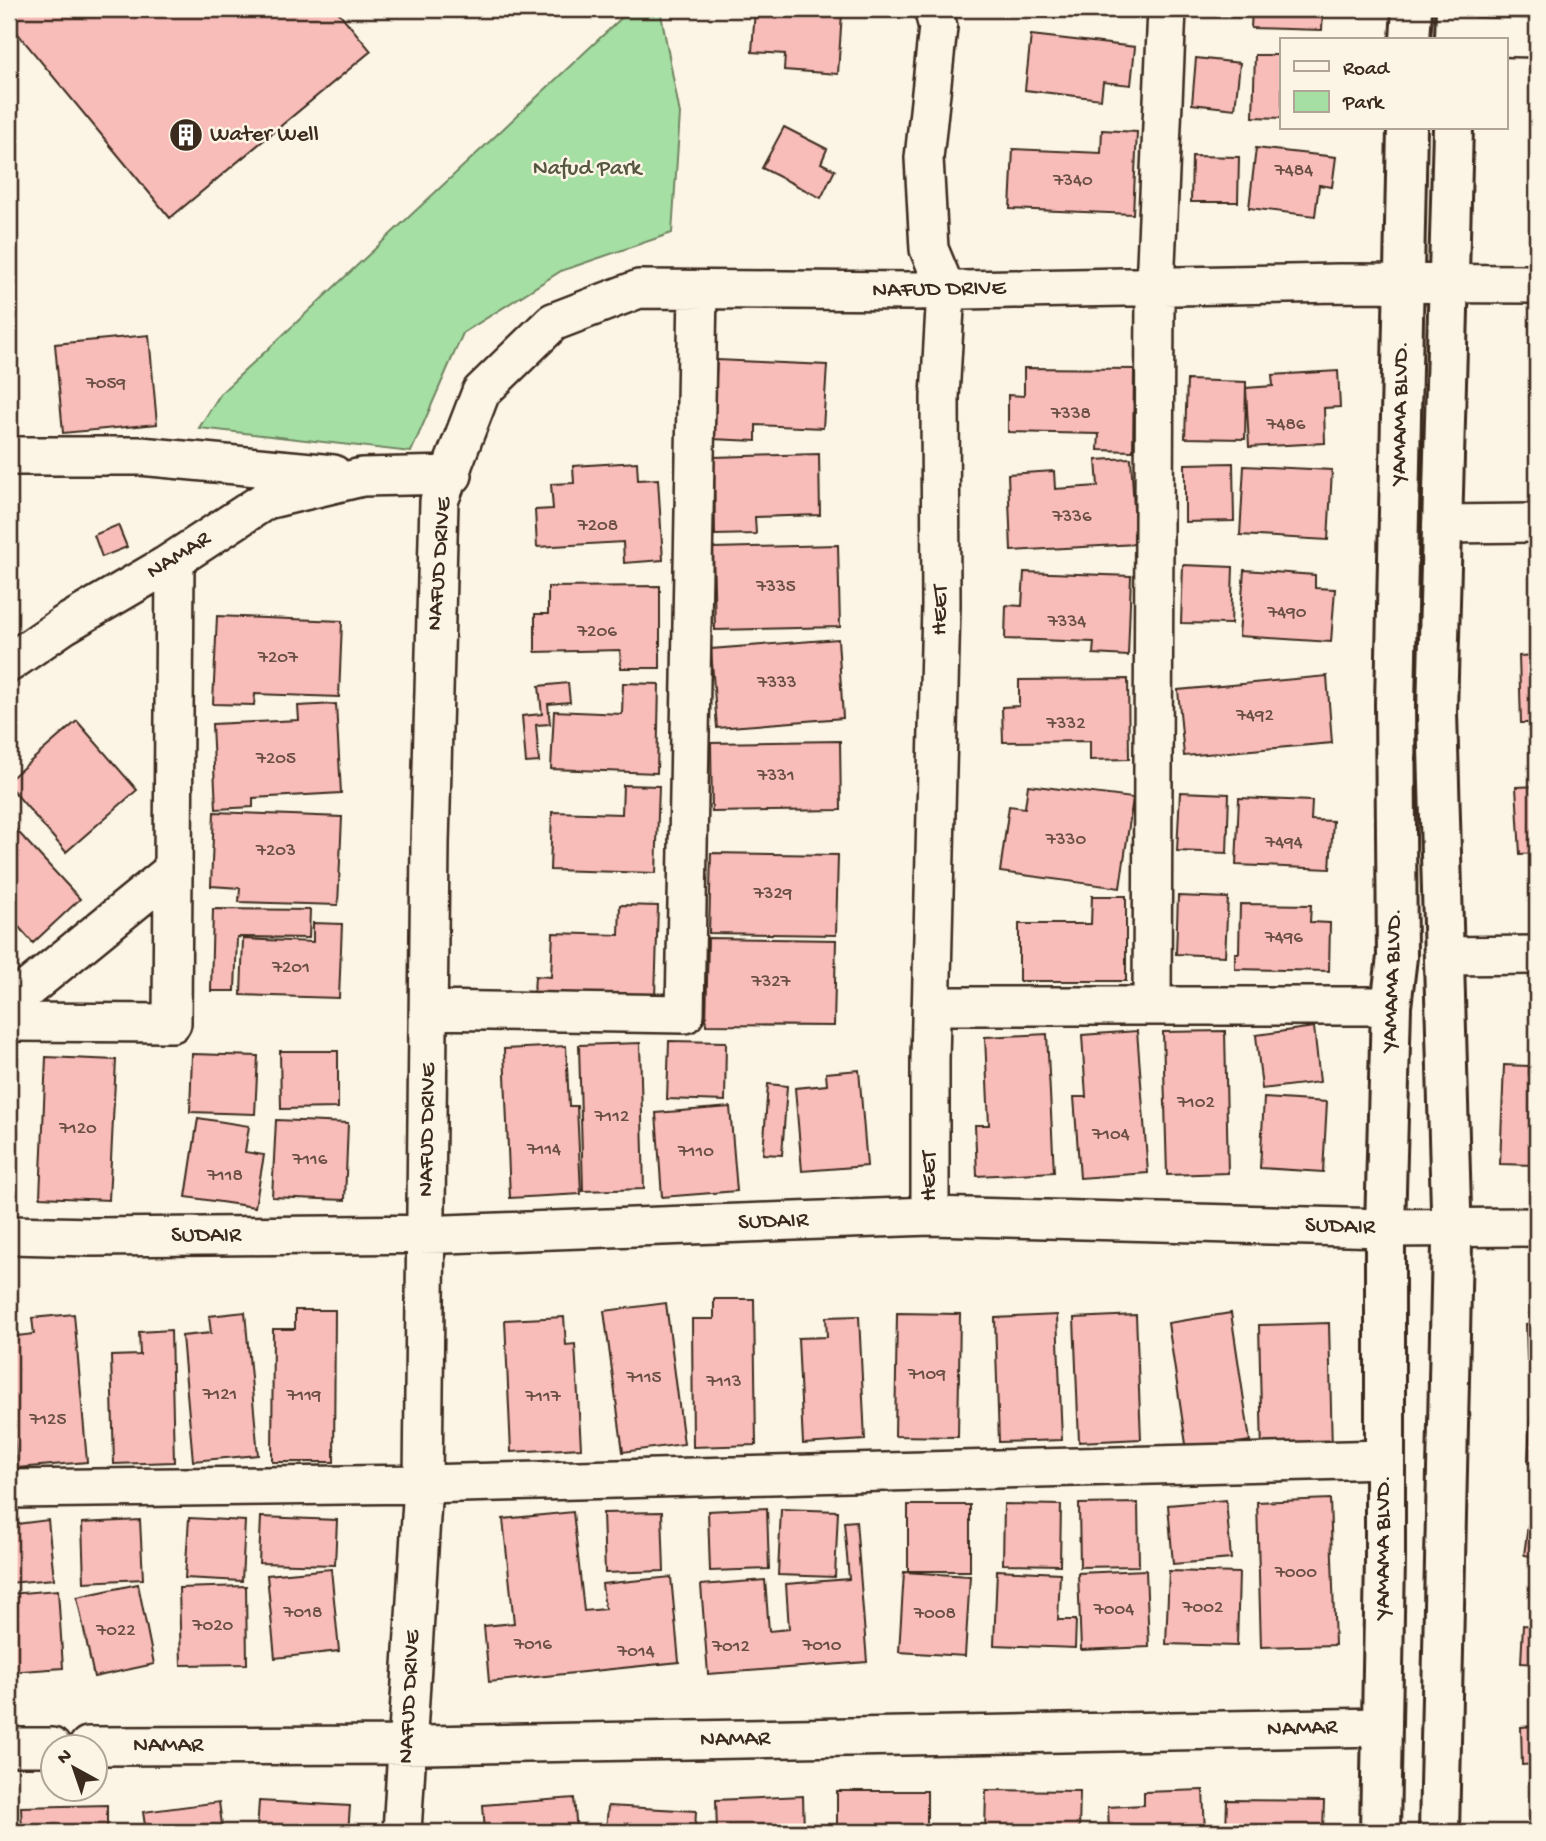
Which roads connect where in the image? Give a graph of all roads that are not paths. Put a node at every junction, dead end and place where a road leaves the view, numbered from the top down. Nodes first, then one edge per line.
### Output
1 (933, 9) edge
2 (1167, 9) edge
3 (1412, 9) edge
4 (1456, 28) edge
5 (1410, 38) edge
6 (1537, 38) edge
7 (1407, 130) edge
8 (1453, 130) edge
9 (1403, 284) junction
10 (1448, 284) junction
11 (1537, 284) edge
12 (1154, 287) junction
13 (698, 290) junction
14 (946, 290) junction
15 (9, 456) edge
16 (451, 476) junction
17 (362, 477) junction
18 (1537, 523) edge
19 (1442, 524) junction
20 (175, 560) junction
21 (9, 663) edge
22 (172, 871) junction
23 (1537, 955) edge
24 (1444, 956) junction
25 (9, 1004) edge
26 (931, 1006) junction
27 (1152, 1006) junction
28 (1391, 1006) junction
29 (429, 1010) junction
30 (9, 1022) edge
31 (930, 1216) junction
32 (1537, 1227) edge
33 (1385, 1228) junction
34 (1451, 1228) junction
35 (427, 1234) junction
36 (9, 1235) edge
37 (1385, 1459) junction
38 (423, 1484) junction
39 (9, 1489) edge
40 (1382, 1727) junction
41 (407, 1745) junction
42 (108, 1746) edge
43 (9, 1747) edge
44 (38, 1747) edge
45 (402, 1832) edge
46 (1380, 1832) edge
47 (1439, 1832) edge

1 - 14 street, HEET
2 - 12 street
3 - 5 main road
4 - 6 street
7 - 9 main road, YAMAMA BLVD.
8 - 10 main road, YAMAMA BLVD.
9 - 10 street, NAFUD DRIVE
9 - 12 street, NAFUD DRIVE
9 - 28 main road, YAMAMA BLVD.
10 - 11 street, NAFUD DRIVE
10 - 19 main road, YAMAMA BLVD.
12 - 14 street, NAFUD DRIVE
12 - 27 street
13 - 14 street, NAFUD DRIVE
13 - 16 street, NAFUD DRIVE
13 - 29 street
14 - 26 street, HEET
15 - 17 street, NAMAR
16 - 17 street, NAMAR
16 - 29 street, NAFUD DRIVE
17 - 20 street, NAMAR
18 - 19 street
19 - 24 main road, YAMAMA BLVD.
20 - 21 street, NAMAR
20 - 22 street
22 - 25 street
22 - 30 street
23 - 24 street
24 - 34 main road, YAMAMA BLVD.
26 - 27 street
26 - 31 street, HEET
27 - 28 street
28 - 33 main road, YAMAMA BLVD.
29 - 35 street, NAFUD DRIVE
31 - 33 street, SUDAIR
31 - 35 street, SUDAIR
32 - 34 street, SUDAIR
33 - 34 street, SUDAIR
33 - 37 main road, YAMAMA BLVD.
34 - 47 main road, YAMAMA BLVD.
35 - 36 street, SUDAIR
35 - 38 street, NAFUD DRIVE
37 - 38 street
37 - 40 main road, YAMAMA BLVD.
38 - 39 street
38 - 41 street, NAFUD DRIVE
40 - 41 street, NAMAR
40 - 46 main road, YAMAMA BLVD.
41 - 42 street, NAMAR
41 - 45 street, NAFUD DRIVE
43 - 44 street

